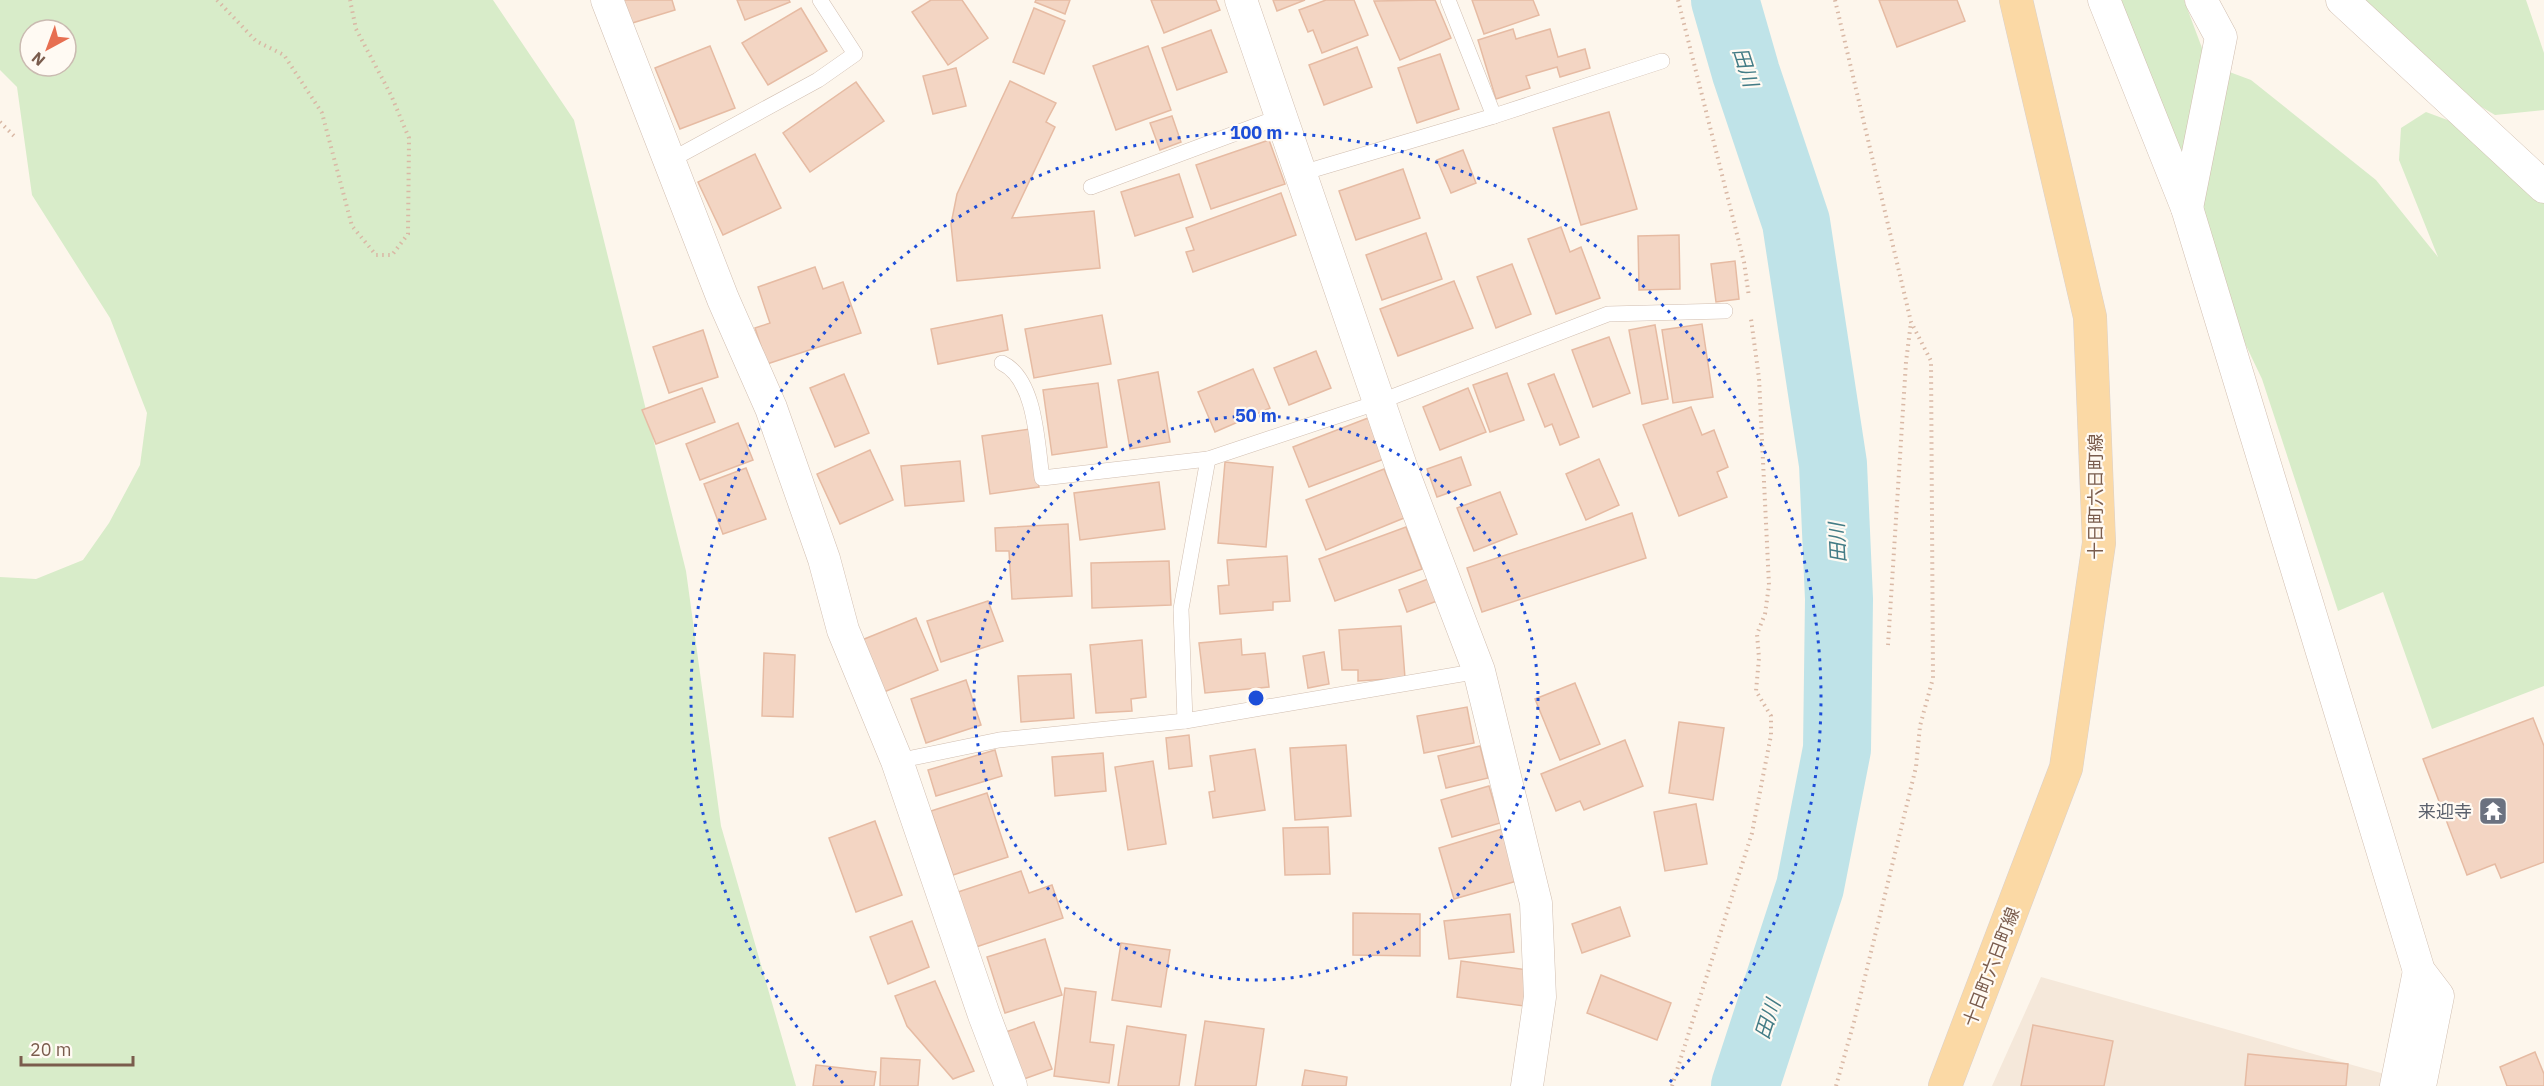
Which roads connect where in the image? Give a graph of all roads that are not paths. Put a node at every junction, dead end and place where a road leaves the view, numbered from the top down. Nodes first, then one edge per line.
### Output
1 (606, 0) edge
2 (820, 0) edge
3 (1241, 0) edge
4 (1448, 0) edge
5 (2016, 0) edge
6 (2104, 0) edge
7 (2201, 0) edge
8 (2342, 0) edge
9 (1662, 61) dead end
10 (1282, 116) junction
11 (1494, 116) junction
12 (669, 161) junction
13 (1302, 173) junction
14 (1092, 187) dead end
15 (2544, 187) edge
16 (2187, 208) junction
17 (1725, 311) dead end
18 (1002, 363) dead end
19 (1379, 402) junction
20 (1208, 459) junction
21 (1479, 671) junction
22 (1185, 721) junction
23 (897, 761) junction
24 (2419, 971) junction
25 (1011, 1086) edge
26 (1527, 1086) edge
27 (1945, 1086) edge
28 (2396, 1086) edge
29 (2420, 1086) edge

1 - 12 street
2 - 12 lane
3 - 10 street
4 - 11 lane
5 - 27 main road, 十日町六日町線
6 - 16 street
7 - 16 street
8 - 15 street
9 - 11 lane
10 - 13 street
10 - 14 lane
11 - 13 lane
12 - 23 street
13 - 19 street
16 - 24 street
17 - 19 lane
18 - 20 lane
19 - 20 lane
19 - 21 street
20 - 22 lane
21 - 22 lane
21 - 26 street
22 - 23 lane
23 - 25 street
24 - 28 street
24 - 29 street

